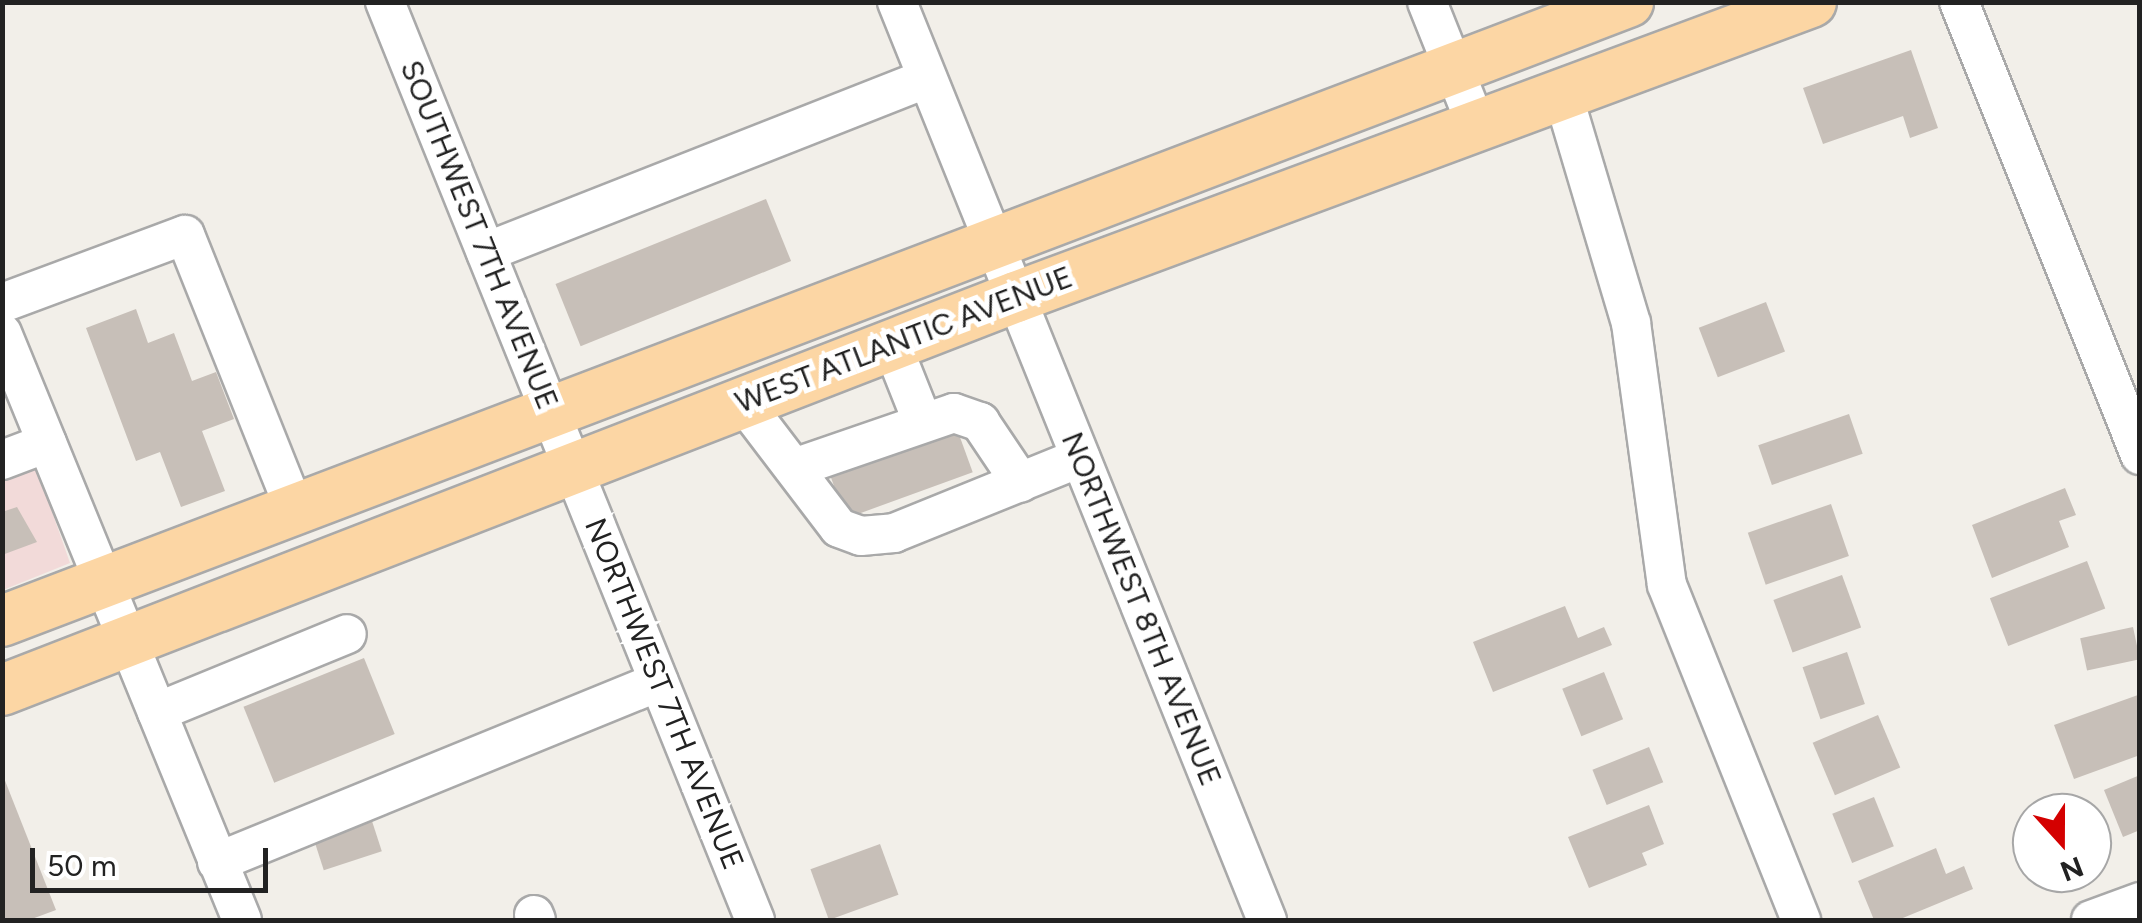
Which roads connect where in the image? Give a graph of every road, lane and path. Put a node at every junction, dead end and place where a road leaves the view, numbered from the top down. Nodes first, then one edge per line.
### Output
1 (385, 2) edge
2 (896, 2) edge
3 (1427, 2) edge
4 (1628, 2) edge
5 (1811, 2) edge
6 (1959, 2) edge
7 (1453, 67) junction
8 (927, 78) junction
9 (1563, 95) junction
10 (1477, 128) junction
11 (994, 239) junction
12 (486, 252) junction
13 (1016, 297) junction
14 (2, 303) edge
15 (2, 333) edge
16 (892, 345) junction
17 (2126, 384) edge
18 (743, 402) junction
19 (550, 408) junction
20 (921, 418) junction
21 (47, 443) junction
22 (2140, 455) edge
23 (1080, 458) junction
24 (2, 460) edge
25 (572, 468) junction
26 (794, 468) junction
27 (1021, 483) junction
28 (294, 507) junction
29 (104, 581) junction
30 (2, 621) edge
31 (347, 634) dead end
32 (128, 641) junction
33 (659, 682) junction
34 (2, 690) edge
35 (156, 712) junction
36 (217, 862) junction
37 (2140, 902) edge
38 (228, 916) edge
39 (749, 919) edge
40 (1268, 920) edge
41 (1801, 920) edge
42 (2091, 920) edge

1 - 12 street, SOUTHWEST 7TH AVENUE
2 - 8 street, NORTHWEST 8TH AVENUE
3 - 7 street
4 - 7 main road, WEST ATLANTIC AVENUE
5 - 9 main road, WEST ATLANTIC AVENUE
6 - 17 street
7 - 10 street
7 - 11 main road, WEST ATLANTIC AVENUE
8 - 11 street, NORTHWEST 8TH AVENUE
8 - 12 street
9 - 10 main road, WEST ATLANTIC AVENUE
9 - 41 street
10 - 13 main road, WEST ATLANTIC AVENUE
11 - 13 street, NORTHWEST 8TH AVENUE
11 - 19 main road, WEST ATLANTIC AVENUE
12 - 19 street, SOUTHWEST 7TH AVENUE
13 - 16 main road, WEST ATLANTIC AVENUE
13 - 23 street, NORTHWEST 8TH AVENUE
14 - 28 street
15 - 21 street
16 - 18 main road, WEST ATLANTIC AVENUE
16 - 20 street
17 - 22 street
18 - 25 main road, WEST ATLANTIC AVENUE
18 - 26 street
19 - 25 street, SOUTHWEST 7TH AVENUE
19 - 28 main road, WEST ATLANTIC AVENUE
20 - 26 street
20 - 27 street
21 - 24 street
21 - 29 street
23 - 27 street
23 - 40 street, NORTHWEST 8TH AVENUE
25 - 32 main road, WEST ATLANTIC AVENUE
25 - 33 street, NORTHWEST 7TH AVENUE
26 - 27 street
28 - 29 main road, WEST ATLANTIC AVENUE
29 - 30 main road, WEST ATLANTIC AVENUE
29 - 32 street
31 - 35 street
32 - 34 main road, WEST ATLANTIC AVENUE
32 - 35 street
33 - 36 street
33 - 39 street, NORTHWEST 7TH AVENUE
35 - 36 street
36 - 38 street
37 - 42 street

